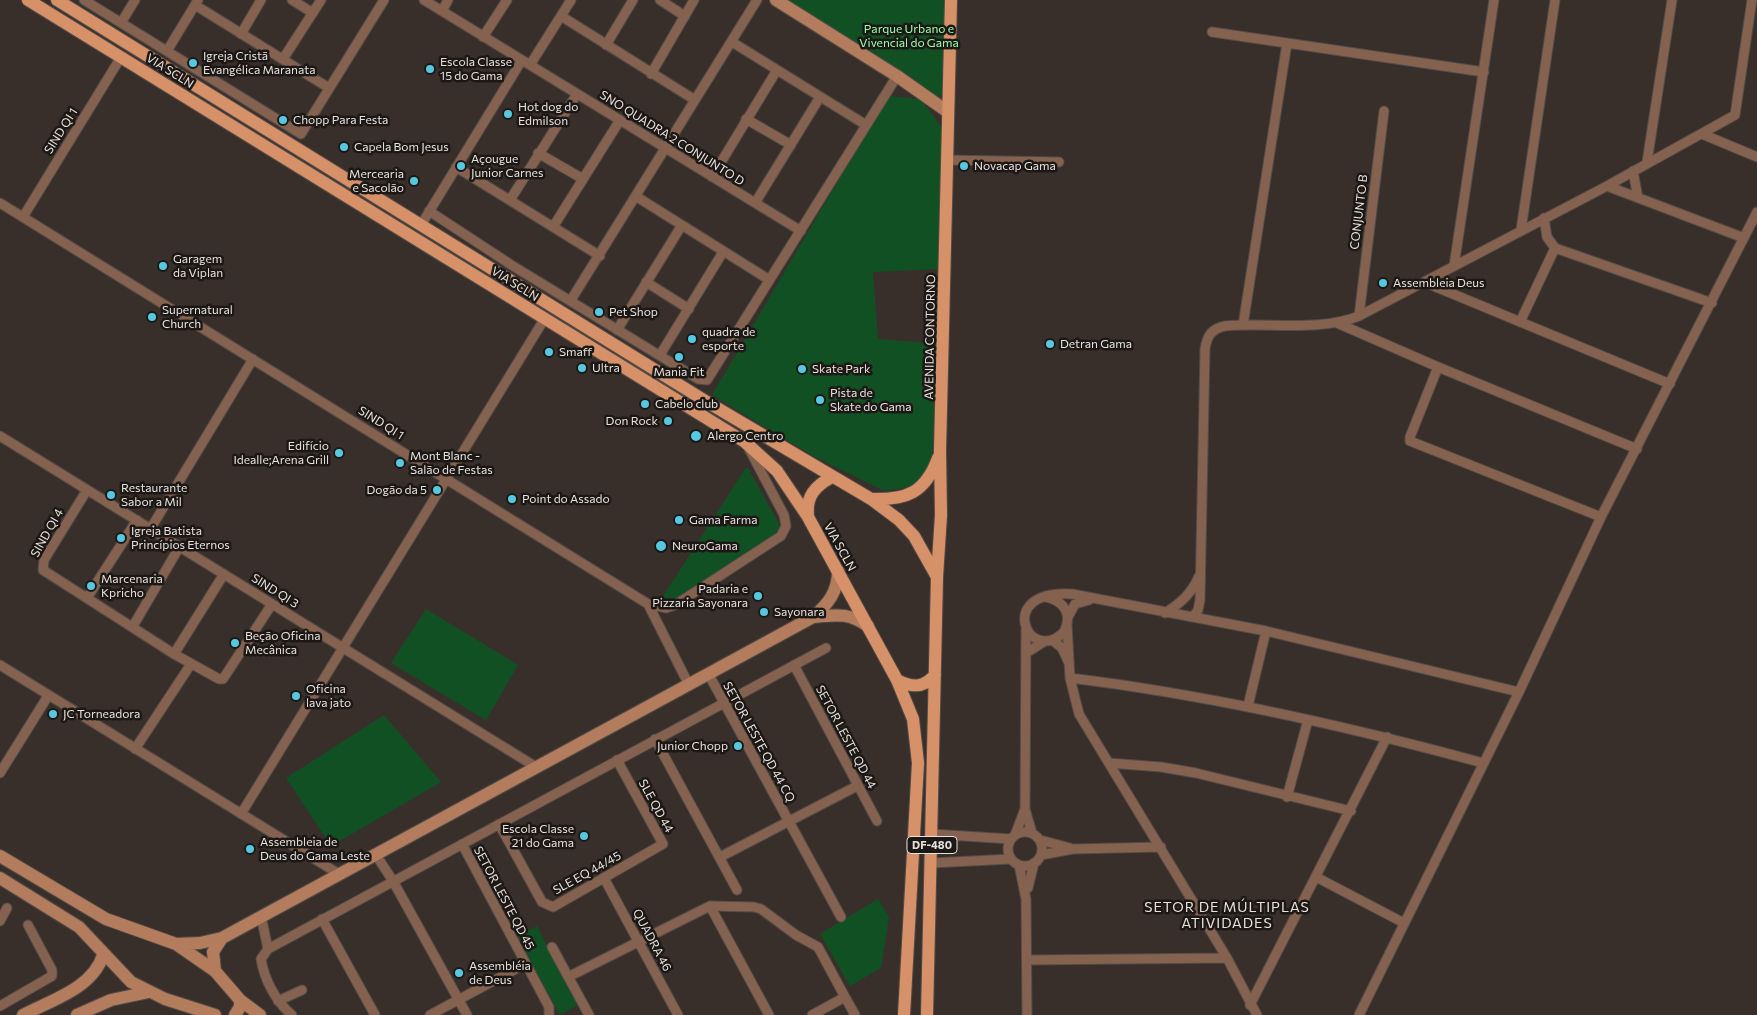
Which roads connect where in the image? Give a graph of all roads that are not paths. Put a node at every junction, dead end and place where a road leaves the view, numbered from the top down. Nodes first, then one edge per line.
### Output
1 (28, 0) edge
2 (57, 0) edge
3 (84, 0) edge
4 (135, 0) edge
5 (261, 0) edge
6 (292, 0) edge
7 (321, 0) edge
8 (384, 0) edge
9 (424, 0) edge
10 (448, 0) edge
11 (507, 0) edge
12 (571, 0) edge
13 (633, 0) edge
14 (660, 0) edge
15 (694, 0) edge
16 (758, 0) edge
17 (776, 0) edge
18 (951, 0) edge
19 (1494, 0) edge
20 (1555, 0) edge
21 (1672, 0) edge
22 (1752, 0) edge
23 (197, 3) edge
24 (442, 10) junction
25 (313, 14) junction
26 (561, 16) junction
27 (685, 16) junction
28 (121, 23) junction
29 (1212, 32) dead end
30 (241, 34) junction
31 (483, 37) junction
32 (732, 42) junction
33 (1287, 43) junction
34 (606, 45) junction
35 (167, 51) junction
36 (121, 57) junction
37 (283, 60) junction
38 (526, 63) junction
39 (777, 70) junction
40 (1484, 72) junction
41 (651, 74) junction
42 (897, 76) junction
43 (328, 88) junction
44 (577, 94) junction
45 (820, 97) junction
46 (695, 100) junction
47 (1384, 110) dead end
48 (948, 112) junction
49 (746, 119) junction
50 (620, 120) junction
51 (866, 126) junction
52 (1702, 134) junction
53 (791, 145) junction
54 (665, 148) junction
55 (538, 153) junction
56 (1757, 157) edge
57 (946, 160) junction
58 (1059, 162) dead end
59 (1647, 162) junction
60 (326, 166) junction
61 (456, 167) junction
62 (1633, 170) junction
63 (341, 175) junction
64 (712, 176) junction
65 (318, 179) junction
66 (583, 179) junction
67 (1607, 186) junction
68 (333, 188) junction
69 (636, 196) junction
70 (1638, 198) junction
71 (510, 200) junction
72 (0, 203) edge
73 (754, 203) junction
74 (429, 211) junction
75 (1757, 212) edge
76 (23, 217) junction
77 (1544, 218) junction
78 (682, 225) junction
79 (421, 226) junction
80 (553, 227) junction
81 (1521, 230) junction
82 (801, 231) junction
83 (1744, 238) junction
84 (1555, 248) junction
85 (723, 252) junction
86 (600, 256) junction
87 (1454, 266) junction
88 (768, 279) junction
89 (646, 282) junction
90 (1424, 282) junction
91 (571, 300) junction
92 (1712, 303) junction
93 (689, 309) junction
94 (1360, 316) junction
95 (545, 318) junction
96 (1520, 322) junction
97 (1336, 323) junction
98 (1243, 325) junction
99 (618, 330) junction
100 (660, 355) junction
101 (253, 359) junction
102 (1438, 367) junction
103 (1670, 384) junction
104 (708, 402) junction
105 (726, 413) junction
106 (701, 414) junction
107 (718, 425) junction
108 (0, 436) edge
109 (745, 442) junction
110 (1637, 449) junction
111 (940, 454) junction
112 (832, 478) junction
113 (448, 479) junction
114 (87, 490) junction
115 (871, 499) junction
116 (808, 517) junction
117 (1601, 517) junction
118 (137, 520) junction
119 (151, 528) junction
120 (180, 546) junction
121 (1201, 571) junction
122 (838, 572) junction
123 (224, 574) junction
124 (937, 577) junction
125 (1046, 597) junction
126 (87, 598) junction
127 (1094, 599) junction
128 (272, 604) junction
129 (648, 604) junction
130 (1165, 613) junction
131 (813, 617) junction
132 (1193, 617) junction
133 (1068, 621) junction
134 (133, 626) junction
135 (868, 626) junction
136 (1026, 629) junction
137 (1266, 631) junction
138 (1048, 641) junction
139 (344, 648) junction
140 (826, 648) dead end
141 (1026, 653) junction
142 (174, 654) junction
143 (192, 664) junction
144 (1069, 664) junction
145 (0, 665) edge
146 (794, 665) junction
147 (708, 675) junction
148 (935, 675) junction
149 (1070, 678) junction
150 (897, 680) junction
151 (690, 685) junction
152 (1519, 692) junction
153 (48, 696) junction
154 (724, 703) junction
155 (1248, 706) junction
156 (1308, 720) junction
157 (1387, 737) junction
158 (655, 739) junction
159 (134, 749) junction
160 (617, 760) junction
161 (1109, 763) junction
162 (1483, 763) junction
163 (536, 767) junction
164 (0, 773) edge
165 (857, 786) junction
166 (1287, 797) junction
167 (1025, 809) junction
168 (1351, 811) junction
169 (241, 814) junction
170 (877, 821) dead end
171 (788, 822) junction
172 (499, 824) junction
173 (1032, 833) junction
174 (932, 834) junction
175 (1013, 837) junction
176 (1040, 840) junction
177 (462, 844) junction
178 (1162, 847) junction
179 (1073, 849) junction
180 (376, 855) junction
181 (644, 855) joint
182 (1041, 855) junction
183 (0, 856) edge
184 (720, 857) junction
185 (1011, 859) junction
186 (932, 863) junction
187 (1034, 863) junction
188 (1019, 865) junction
189 (339, 874) junction
190 (0, 878) edge
191 (604, 878) junction
192 (1316, 878) junction
193 (393, 881) junction
194 (737, 890) dead end
195 (1026, 899) junction
196 (710, 906) junction
197 (7, 908) dead end
198 (261, 916) junction
199 (841, 917) dead end
200 (106, 919) junction
201 (322, 919) junction
202 (0, 921) edge
203 (1404, 923) junction
204 (28, 925) dead end
205 (222, 938) junction
206 (90, 939) junction
207 (908, 940) junction
208 (639, 941) junction
209 (929, 942) junction
210 (176, 944) junction
211 (552, 947) dead end
212 (268, 949) junction
213 (103, 955) junction
214 (1227, 958) junction
215 (1027, 960) junction
216 (525, 964) junction
217 (215, 971) junction
218 (568, 977) junction
219 (302, 990) dead end
220 (149, 992) junction
221 (845, 997) junction
222 (458, 999) junction
223 (240, 1000) junction
224 (278, 1001) junction
225 (1250, 1005) junction
226 (0, 1006) edge
227 (23, 1015) edge
228 (77, 1015) edge
229 (215, 1015) edge
230 (235, 1015) edge
231 (260, 1015) edge
232 (292, 1015) edge
233 (375, 1015) edge
234 (430, 1015) edge
235 (467, 1015) edge
236 (549, 1015) edge
237 (589, 1015) edge
238 (678, 1015) edge
239 (769, 1015) edge
240 (812, 1015) edge
241 (855, 1015) edge
242 (904, 1015) edge
243 (926, 1015) edge
244 (1026, 1015) edge
245 (1256, 1015) edge
246 (1359, 1015) edge

1 - 36 main road, VIA SCLN
2 - 60 main road, VIA SCLN
3 - 28 street
4 - 28 street
5 - 30 street
6 - 25 street
7 - 25 street
8 - 43 street
9 - 24 street, SNO QUADRA 2 CONJUNTO D
10 - 24 street
11 - 31 street
12 - 26 street
13 - 34 street
14 - 27 street
15 - 27 street
16 - 32 street
17 - 42 main road
18 - 48 main road, AVENIDA CONTORNO
19 - 40 street
20 - 81 street
21 - 59 street
22 - 52 street
23 - 30 street
23 - 35 street
24 - 31 street, SNO QUADRA 2 CONJUNTO D
25 - 37 street
26 - 34 street
26 - 38 street
27 - 41 street
28 - 35 street
29 - 33 street
30 - 37 street
31 - 38 street, SNO QUADRA 2 CONJUNTO D
32 - 39 street
32 - 46 street
33 - 40 street
33 - 98 street
34 - 41 street
35 - 43 street
36 - 65 main road, VIA SCLN
36 - 76 street, SIND QI 1
37 - 43 street
38 - 44 street, SNO QUADRA 2 CONJUNTO D
38 - 61 street
39 - 45 street
39 - 49 street
40 - 87 street
41 - 46 street
42 - 48 main road
42 - 51 street
44 - 50 street, SNO QUADRA 2 CONJUNTO D
44 - 55 street
45 - 51 street
45 - 53 street
46 - 54 street
47 - 94 street, CONJUNTO B
48 - 57 main road, AVENIDA CONTORNO
49 - 53 street
49 - 64 street
50 - 54 street, SNO QUADRA 2 CONJUNTO D
50 - 66 street
51 - 82 street
52 - 56 street
52 - 59 street
53 - 73 street
54 - 64 street, SNO QUADRA 2 CONJUNTO D
54 - 69 street
55 - 66 street
55 - 71 street
57 - 58 street
57 - 111 main road, AVENIDA CONTORNO
59 - 62 street
60 - 63 main road, VIA SCLN
60 - 65 main road
61 - 71 street
61 - 74 street
62 - 67 street
62 - 70 street
63 - 68 main road
63 - 79 main road, VIA SCLN
64 - 73 street, SNO QUADRA 2 CONJUNTO D
65 - 68 main road, VIA SCLN
66 - 80 street
67 - 70 street
67 - 77 street
68 - 95 main road, VIA SCLN
69 - 78 street
69 - 86 street
70 - 83 street
71 - 80 street
72 - 76 street, SIND QI 1
73 - 82 street, SNO QUADRA 2 CONJUNTO D
74 - 79 street
74 - 91 street
75 - 83 street
76 - 101 street, SIND QI 1
77 - 81 street
77 - 84 street
78 - 85 street
78 - 89 street
79 - 104 main road, VIA SCLN
80 - 86 street
81 - 87 street
82 - 88 street
83 - 92 street
84 - 92 street
84 - 96 street
85 - 88 street
85 - 93 street
86 - 91 street
87 - 90 street
88 - 100 street
89 - 93 street
89 - 99 street
90 - 94 street
90 - 96 street
91 - 99 street
92 - 103 street
93 - 100 street
94 - 97 street
95 - 106 main road, VIA SCLN
95 - 113 street
96 - 103 street
97 - 98 street
97 - 102 street
98 - 121 street
99 - 100 street
101 - 113 street, SIND QI 1
101 - 119 street
102 - 110 street
102 - 117 street
103 - 110 street
104 - 105 main road, VIA SCLN
104 - 106 main road
105 - 107 main road
105 - 112 main road, VIA SCLN
106 - 107 main road, VIA SCLN
107 - 109 main road, VIA SCLN
108 - 114 street, SIND QI 3
109 - 116 main road, VIA SCLN
109 - 129 street
110 - 117 street
111 - 115 main road
111 - 124 main road, AVENIDA CONTORNO
112 - 115 main road, VIA SCLN
112 - 116 main road
113 - 129 street, SIND QI 1
113 - 139 street
114 - 118 street, SIND QI 3
114 - 126 street, SIND QI 4
115 - 124 main road, VIA SCLN
116 - 122 main road, VIA SCLN
117 - 152 street
118 - 119 street, SIND QI 3
118 - 126 street
119 - 120 street, SIND QI 3
120 - 123 street, SIND QI 3
120 - 134 street
121 - 130 street
121 - 132 street
122 - 131 main road
122 - 135 main road, VIA SCLN
123 - 128 street, SIND QI 3
123 - 142 street
124 - 148 main road, AVENIDA CONTORNO
125 - 127 street
125 - 133 street
125 - 136 street
126 - 134 street, SIND QI 4
127 - 130 street
127 - 133 street
128 - 139 street, SIND QI 3
128 - 143 street, SIND QI 4
129 - 151 street
130 - 132 street
131 - 135 main road
131 - 147 main road
132 - 137 street
133 - 138 street
133 - 144 street
134 - 142 street, SIND QI 4
135 - 150 main road, VIA SCLN
136 - 138 street
136 - 141 street
137 - 152 street
137 - 155 street
138 - 141 street
138 - 144 street
139 - 163 street, SIND QI 3
139 - 169 street
140 - 146 street
141 - 167 street
142 - 143 street, SIND QI 4
143 - 159 street
144 - 149 street
145 - 153 street
146 - 154 street
146 - 165 street, SETOR LESTE QD 44
147 - 151 main road
147 - 154 street, SETOR LESTE QD 44 CQ
148 - 150 main road
148 - 174 main road, DF-480
149 - 155 street
149 - 161 street
150 - 207 main road, DF-480
151 - 163 main road
152 - 162 street
153 - 159 street
153 - 164 street
154 - 158 street
154 - 171 street, SETOR LESTE QD 44 CQ
155 - 156 street
156 - 157 street
156 - 166 street
157 - 162 street
157 - 168 street
158 - 160 street
158 - 184 street
159 - 169 street
160 - 172 street
160 - 181 street, SLE QD 44
161 - 166 street
161 - 178 street
162 - 203 street
163 - 180 main road
165 - 170 street, SETOR LESTE QD 44
165 - 171 street
166 - 168 street
167 - 173 street
167 - 175 street
168 - 192 street
169 - 189 street
171 - 184 street
171 - 199 street
172 - 177 street
172 - 191 street, SLE EQ 44/45
173 - 175 street
173 - 176 street
174 - 175 street
174 - 186 main road, DF-480
175 - 185 street
176 - 179 street
176 - 182 street
177 - 193 street
177 - 216 street, SETOR LESTE QD 45
178 - 179 street
178 - 214 street
179 - 182 street
180 - 189 main road
180 - 193 street
181 - 191 street, SLE EQ 44/45
182 - 187 street
183 - 200 main road
184 - 194 street
185 - 186 street
185 - 188 street
186 - 209 main road, DF-480
187 - 188 street
187 - 195 street
188 - 195 street
189 - 198 main road
190 - 206 main road
191 - 208 street, QUADRA 46
192 - 203 street
192 - 225 street
193 - 201 street
193 - 222 street
195 - 215 street
196 - 208 street
196 - 221 street
196 - 239 street
197 - 202 street
198 - 205 main road
198 - 212 street
200 - 206 main road
200 - 210 main road
201 - 212 street
201 - 233 street
203 - 246 street
204 - 226 street
205 - 210 main road
205 - 217 main road
206 - 213 main road
207 - 209 main road
207 - 242 main road, DF-480
208 - 218 street
208 - 238 street, QUADRA 46
209 - 243 main road, DF-480
210 - 217 main road
211 - 218 street
212 - 224 street
213 - 220 main road
213 - 227 main road
214 - 215 street
214 - 225 street
215 - 244 street
216 - 222 street
216 - 236 street, SETOR LESTE QD 45
217 - 223 main road
218 - 237 street
219 - 224 street
220 - 228 main road
220 - 229 main road
221 - 240 street
221 - 241 street
222 - 234 street
222 - 235 street
223 - 230 main road
223 - 231 main road
224 - 232 street
225 - 245 street

